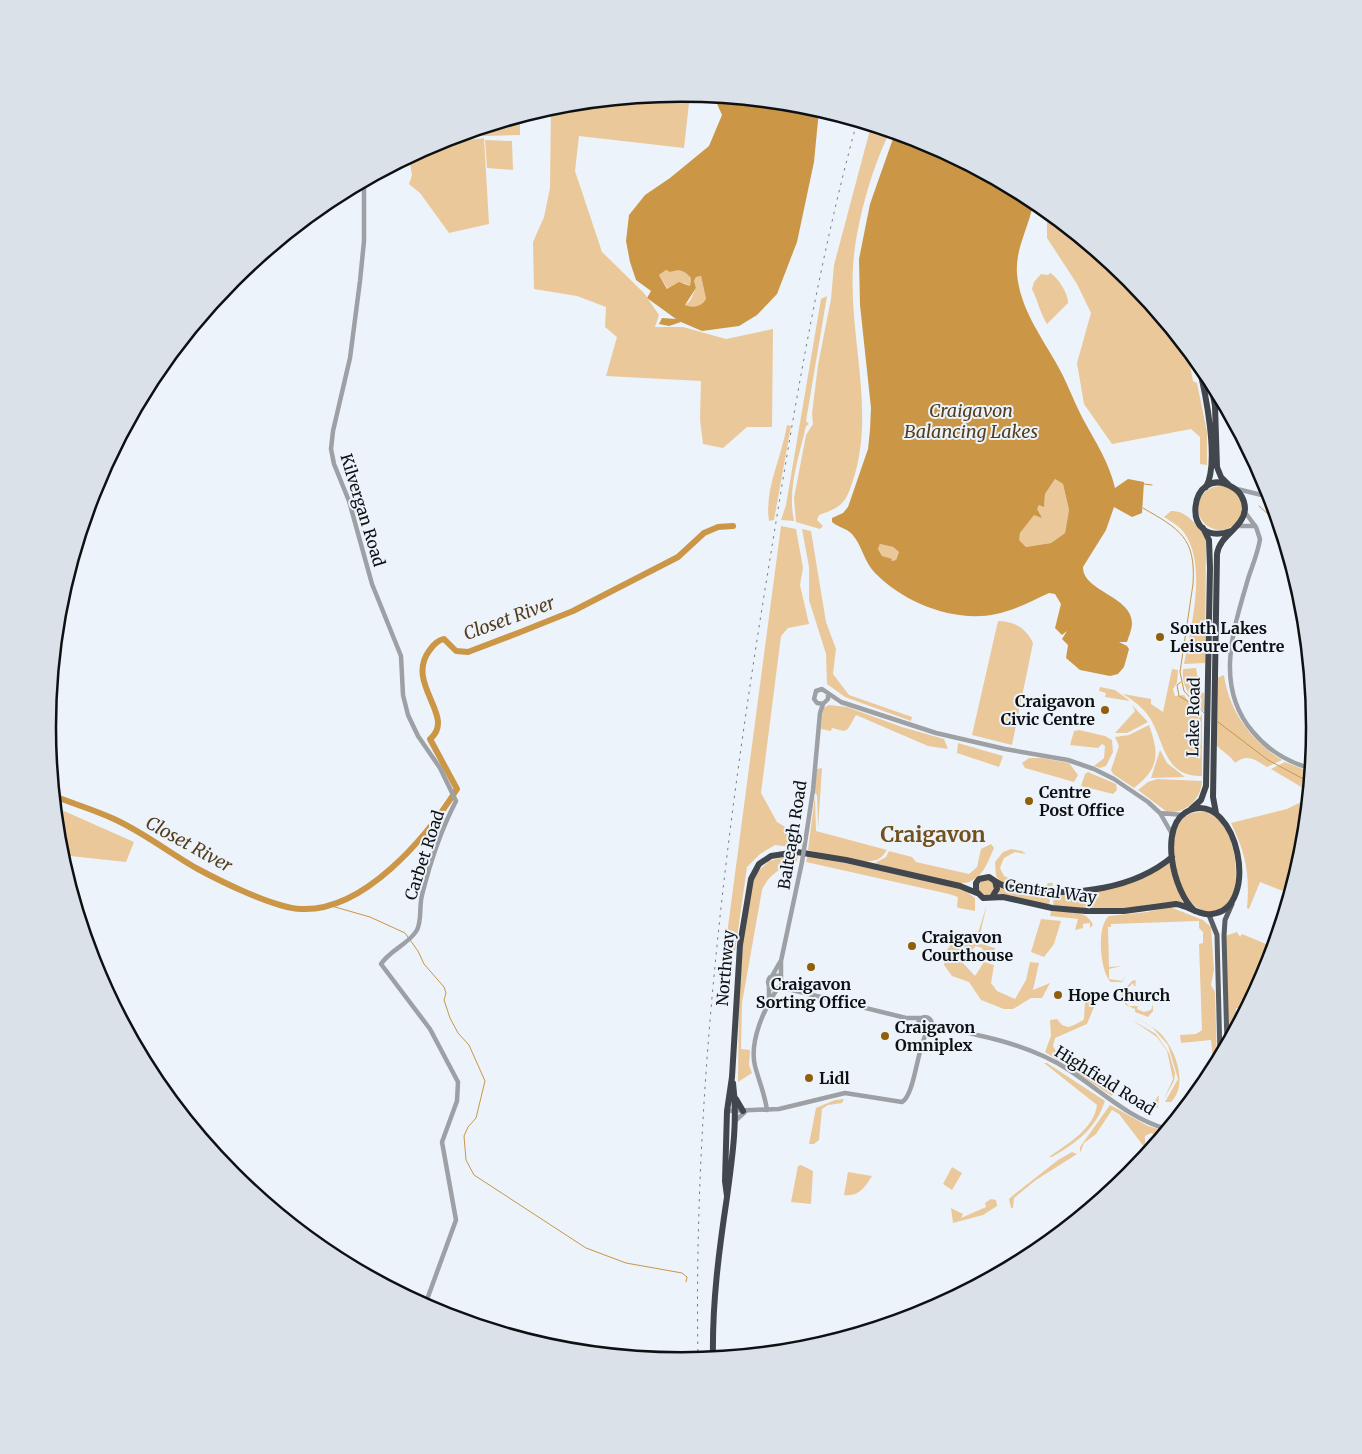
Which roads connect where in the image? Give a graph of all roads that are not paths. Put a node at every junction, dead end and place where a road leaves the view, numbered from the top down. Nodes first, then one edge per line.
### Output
1 (364, 189) edge
2 (1202, 382) edge
3 (1214, 403) edge
4 (1206, 487) junction
5 (1232, 487) junction
6 (1254, 494) junction
7 (1261, 495) edge
8 (1244, 508) junction
9 (1238, 526) junction
10 (1256, 527) junction
11 (1203, 528) junction
12 (1231, 531) junction
13 (828, 695) junction
14 (817, 702) junction
15 (841, 702) junction
16 (825, 703) junction
17 (820, 713) junction
18 (1304, 765) edge
19 (455, 798) joint
20 (1160, 813) junction
21 (1185, 813) junction
22 (1216, 813) junction
23 (1172, 836) junction
24 (1172, 857) junction
25 (978, 881) junction
26 (995, 881) junction
27 (960, 886) junction
28 (977, 893) junction
29 (992, 897) junction
30 (1234, 901) junction
31 (1195, 911) junction
32 (1209, 915) junction
33 (781, 960) junction
34 (772, 976) junction
35 (780, 984) junction
36 (769, 986) junction
37 (769, 1004) junction
38 (906, 1018) junction
39 (922, 1018) junction
40 (931, 1020) junction
41 (919, 1027) junction
42 (944, 1028) junction
43 (928, 1030) junction
44 (1227, 1030) edge
45 (921, 1042) junction
46 (1220, 1043) edge
47 (732, 1076) junction
48 (735, 1098) junction
49 (767, 1110) junction
50 (731, 1111) junction
51 (745, 1111) junction
52 (735, 1121) junction
53 (1161, 1127) edge
54 (727, 1196) junction
55 (428, 1297) edge
56 (713, 1350) edge

1 - 19 street, Kilvergan Road
2 - 4 highway
3 - 5 highway
4 - 5 highway
4 - 11 highway
5 - 6 street
5 - 8 highway
6 - 7 street
6 - 8 street
8 - 9 highway
8 - 10 street
9 - 10 street
9 - 12 highway
10 - 18 street
11 - 12 highway
11 - 21 highway, Lake Road
12 - 22 highway, Lake Road
13 - 14 street
13 - 15 street
13 - 16 street
14 - 16 street
14 - 17 street, Balteagh Road
15 - 16 street
15 - 20 street
16 - 17 street, Balteagh Road
17 - 33 street, Balteagh Road, bridge
19 - 55 street, Carbet Road
20 - 21 street
20 - 23 street
21 - 22 highway
21 - 23 highway
22 - 30 highway
23 - 24 highway
24 - 26 highway, Central Way
24 - 31 highway
25 - 26 highway
25 - 27 highway
25 - 28 highway
26 - 29 highway
27 - 28 highway
27 - 47 highway, Northway
28 - 29 highway
29 - 31 highway, Central Way
30 - 32 highway
30 - 44 main road
31 - 32 highway
32 - 46 main road
33 - 34 street, Balteagh Road
33 - 35 street, Balteagh Road
34 - 35 street
34 - 36 street, Balteagh Road
35 - 36 street
35 - 37 street, Balteagh Road
35 - 38 street, Highfield Road
36 - 37 street, Balteagh Road
37 - 49 street, Balteagh Road
38 - 39 street, Highfield Road
38 - 41 street, Highfield Road
39 - 40 street, Highfield Road
39 - 41 street
40 - 42 street, Highfield Road
40 - 43 street
41 - 43 street, Highfield Road
41 - 45 street
42 - 43 street, Highfield Road
42 - 53 street, Highfield Road
43 - 45 street
45 - 49 street
47 - 48 highway, Northway
47 - 50 highway, Northway
48 - 50 highway, Northway
48 - 51 highway
49 - 51 street
50 - 51 street
50 - 52 highway, Northway
50 - 54 highway, Northway
51 - 52 street
52 - 54 highway, Northway
54 - 56 highway, Northway

